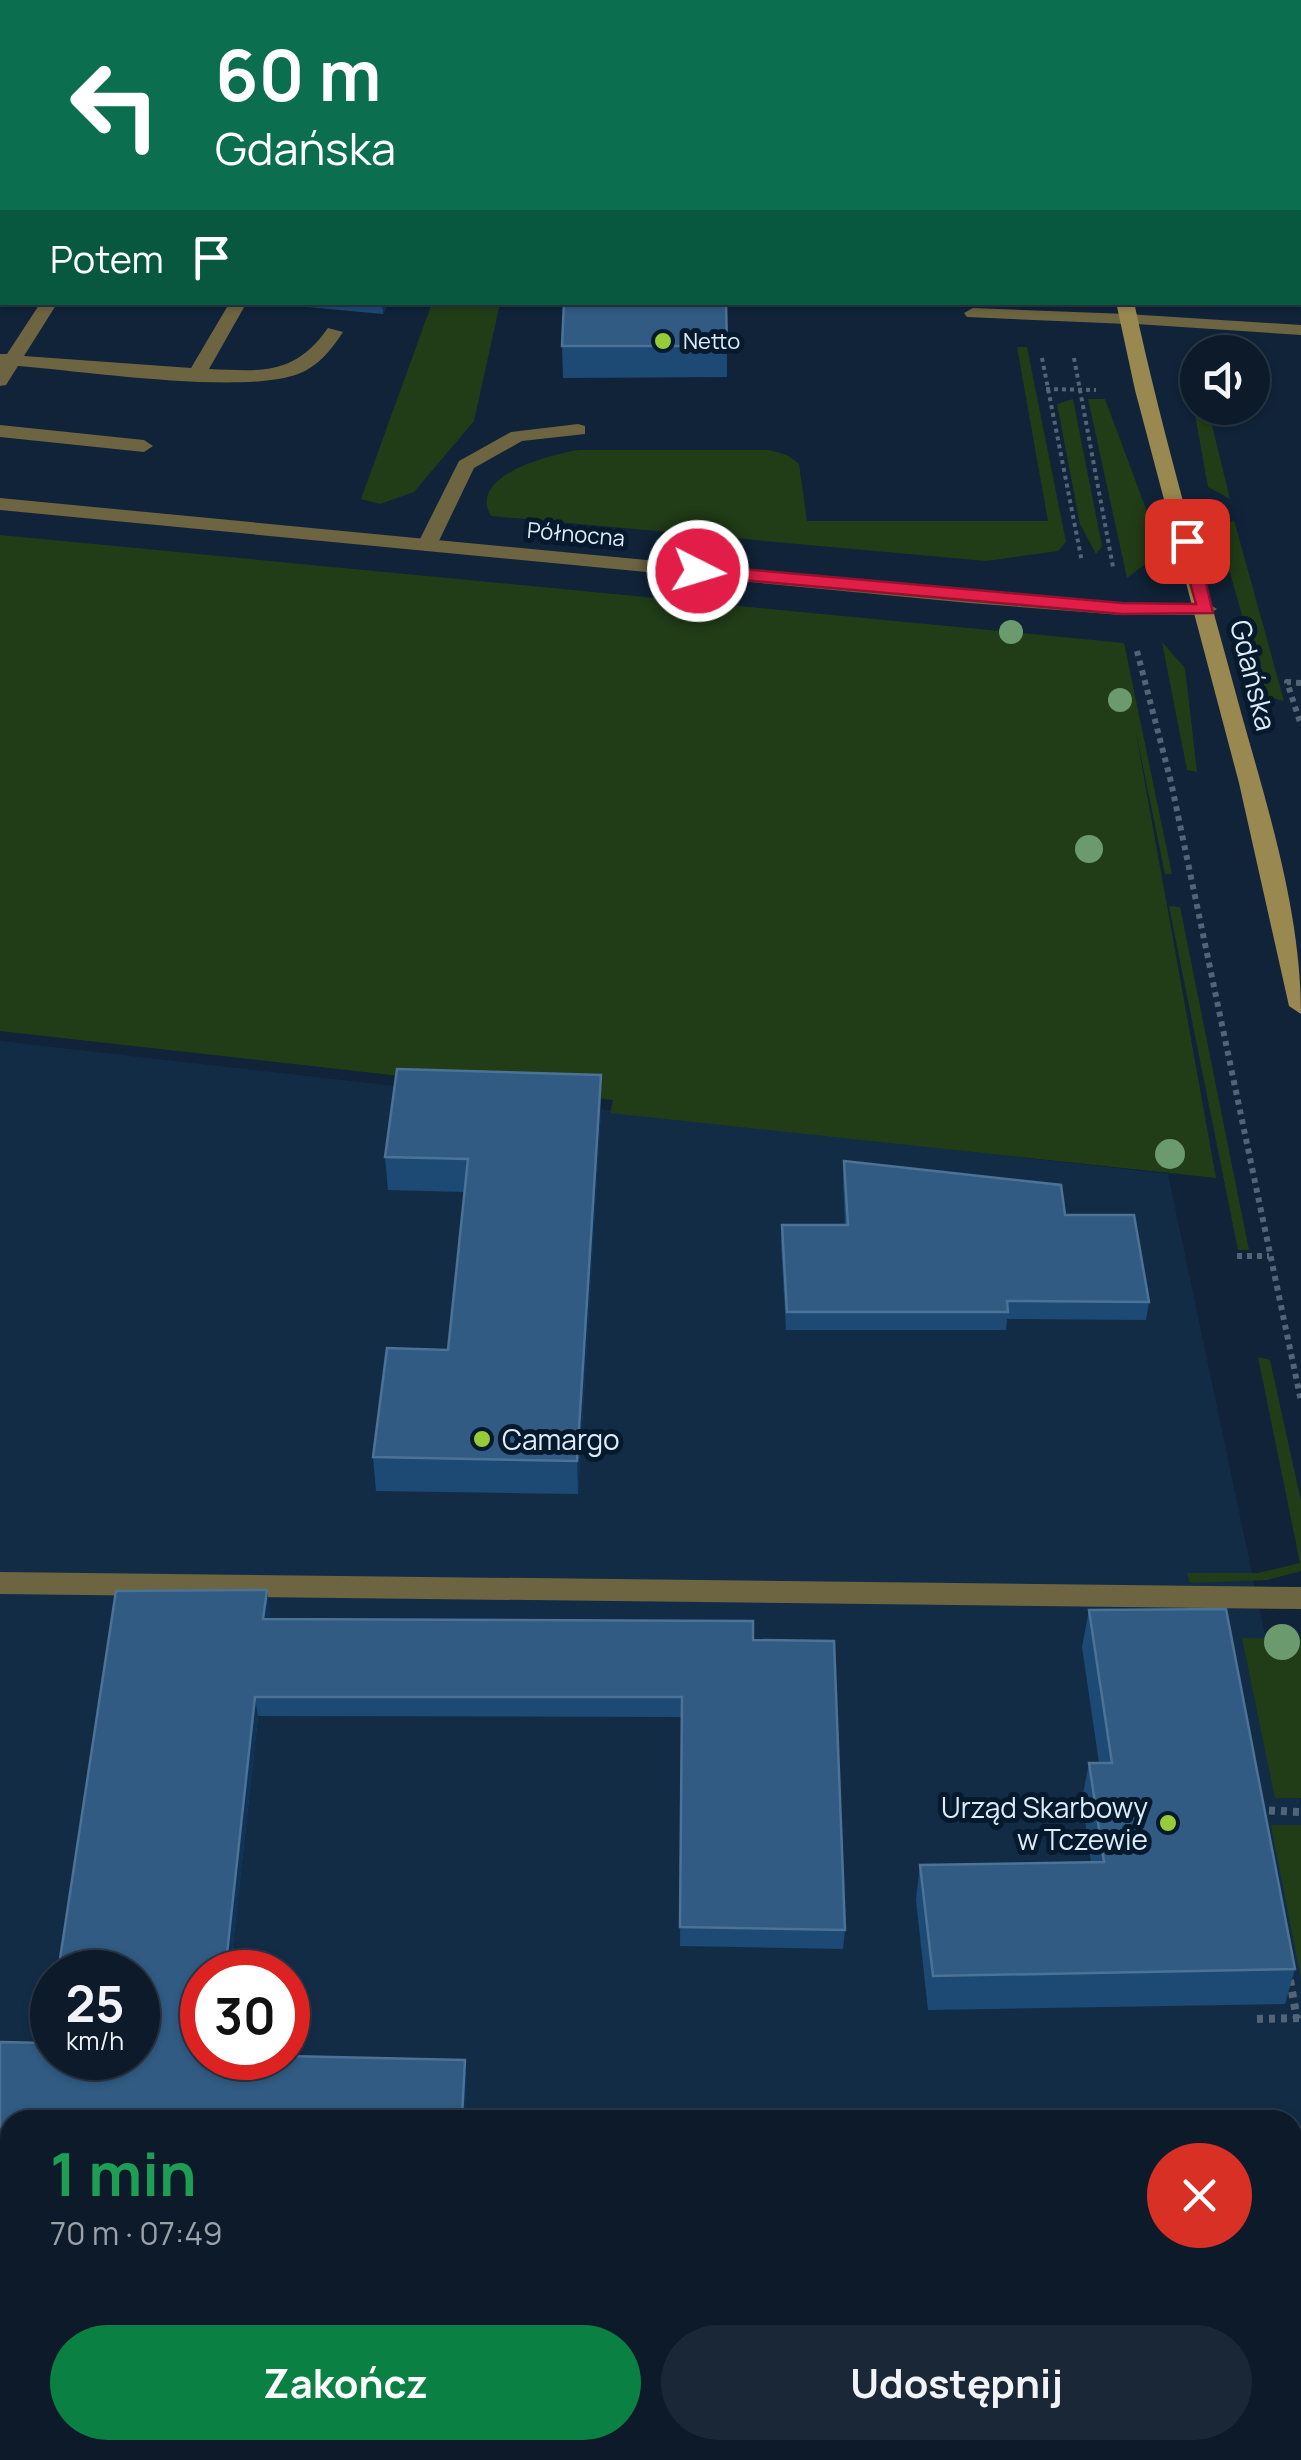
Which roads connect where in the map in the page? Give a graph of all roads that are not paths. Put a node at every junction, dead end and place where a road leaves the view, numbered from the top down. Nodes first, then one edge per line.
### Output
1 (48, 305) edge
2 (237, 305) edge
3 (1126, 311) edge
4 (973, 313) dead end
5 (1301, 330) edge
6 (334, 332) dead end
7 (6, 359) edge
8 (196, 374) junction
9 (0, 382) edge
10 (0, 430) edge
11 (578, 430) dead end
12 (144, 446) dead end
13 (0, 504) edge
14 (427, 545) junction
15 (1206, 610) junction
16 (1301, 1006) edge
17 (0, 1583) edge
18 (1301, 1598) edge

1 - 7 street
2 - 8 street
3 - 4 street
3 - 5 street
3 - 15 street, Gdańska
6 - 8 street
7 - 8 street
7 - 9 street
10 - 12 street
11 - 14 street
13 - 14 street, Północna
14 - 15 street, Północna
15 - 16 street, Gdańska
17 - 18 street

